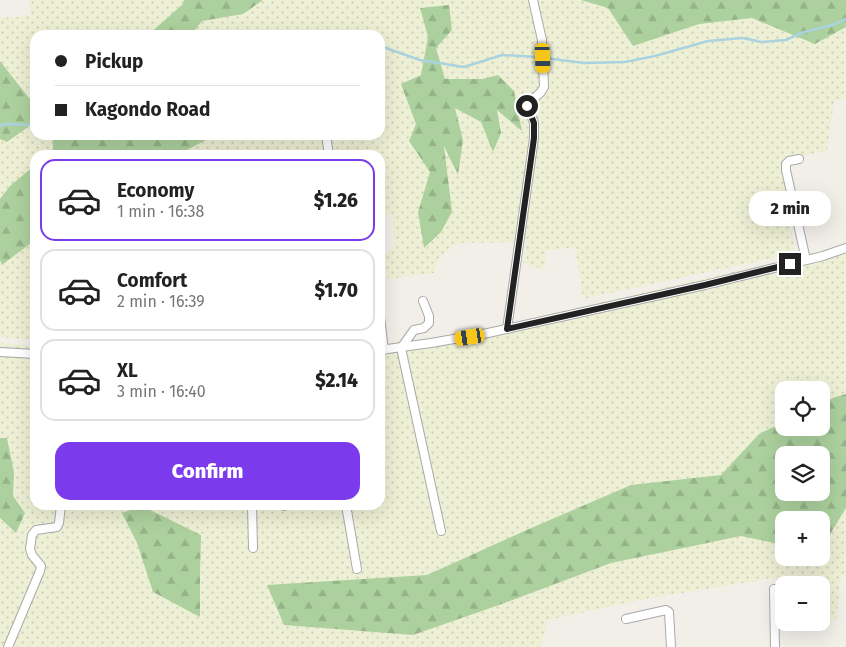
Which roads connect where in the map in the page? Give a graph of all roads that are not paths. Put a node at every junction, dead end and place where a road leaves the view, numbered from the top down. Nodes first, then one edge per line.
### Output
1 (533, 0) edge
2 (799, 159) dead end
3 (846, 248) edge
4 (806, 260) junction
5 (423, 301) dead end
6 (507, 329) junction
7 (401, 348) junction
8 (385, 350) edge
9 (0, 352) edge
10 (30, 354) edge
11 (60, 510) edge
12 (252, 510) edge
13 (347, 510) edge
14 (441, 531) dead end
15 (253, 548) dead end
16 (357, 568) dead end
17 (774, 589) dead end
18 (626, 619) dead end
19 (8, 647) edge
20 (672, 647) edge
21 (775, 647) edge

1 - 6 street
2 - 4 street
3 - 4 street
4 - 6 street
5 - 7 street
6 - 7 street
7 - 8 street
7 - 14 street
9 - 10 street
11 - 19 street
12 - 15 street
13 - 16 street
17 - 21 street
18 - 20 street

